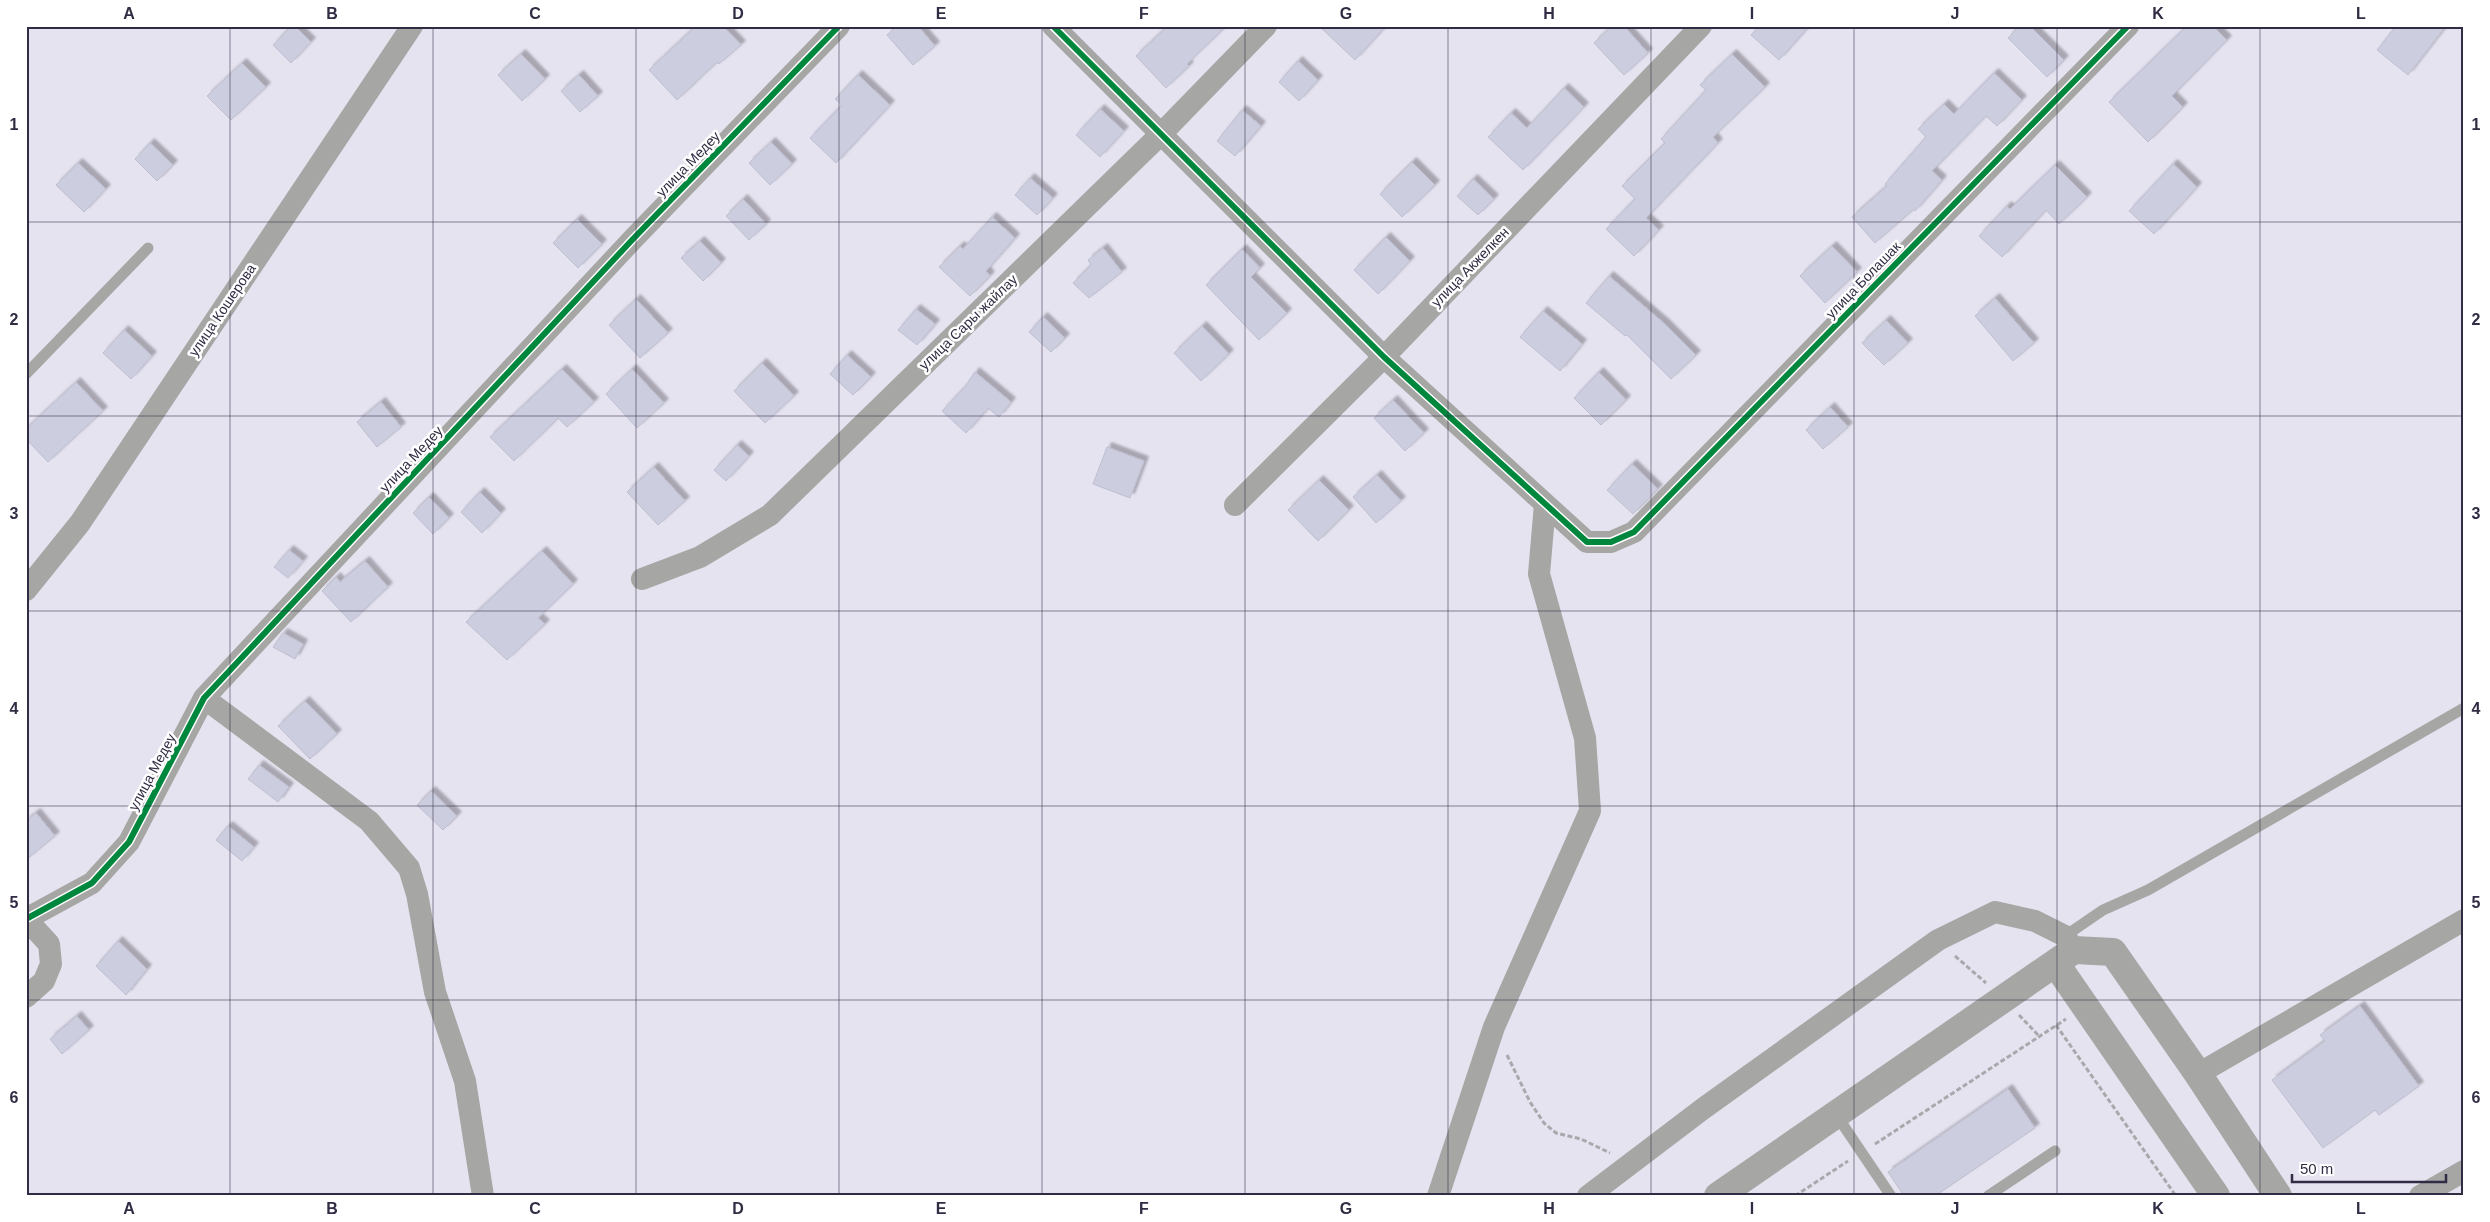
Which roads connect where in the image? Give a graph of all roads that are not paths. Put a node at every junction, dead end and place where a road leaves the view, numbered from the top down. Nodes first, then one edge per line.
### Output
1 (412, 26) edge
2 (839, 26) edge
3 (1053, 26) edge
4 (1266, 26) edge
5 (1701, 26) edge
6 (2128, 26) edge
7 (1162, 133) junction
8 (148, 248) dead end
9 (1384, 357) junction
10 (26, 374) edge
11 (1545, 504) junction
12 (1235, 505) dead end
13 (642, 579) dead end
14 (26, 590) edge
15 (204, 698) junction
16 (2464, 708) edge
17 (26, 919) edge
18 (2464, 920) edge
19 (2065, 950) junction
20 (26, 997) edge
21 (2198, 1074) junction
22 (1837, 1116) junction
23 (2056, 1151) dead end
24 (2464, 1171) edge
25 (483, 1196) edge
26 (1438, 1196) edge
27 (1588, 1196) edge
28 (1718, 1196) edge
29 (1891, 1196) edge
30 (1988, 1196) edge
31 (2216, 1196) edge
32 (2278, 1196) edge
33 (2420, 1196) edge

1 - 14 street, улица Кошерова
2 - 15 street, улица Медеу
3 - 7 street
4 - 7 street, улица Сары жайлау
5 - 9 street, улица Акжелкен
6 - 11 street, улица Болашак
7 - 9 street
7 - 13 street, улица Сары жайлау
8 - 10 lane
9 - 11 street
9 - 12 street, улица Акжелкен
11 - 26 street
15 - 17 street, улица Медеу
15 - 25 street
16 - 19 lane
17 - 20 street
18 - 21 street
19 - 21 street
19 - 22 street
19 - 27 street
19 - 31 street
21 - 32 street
22 - 28 street
22 - 29 lane
23 - 30 lane
24 - 33 street

